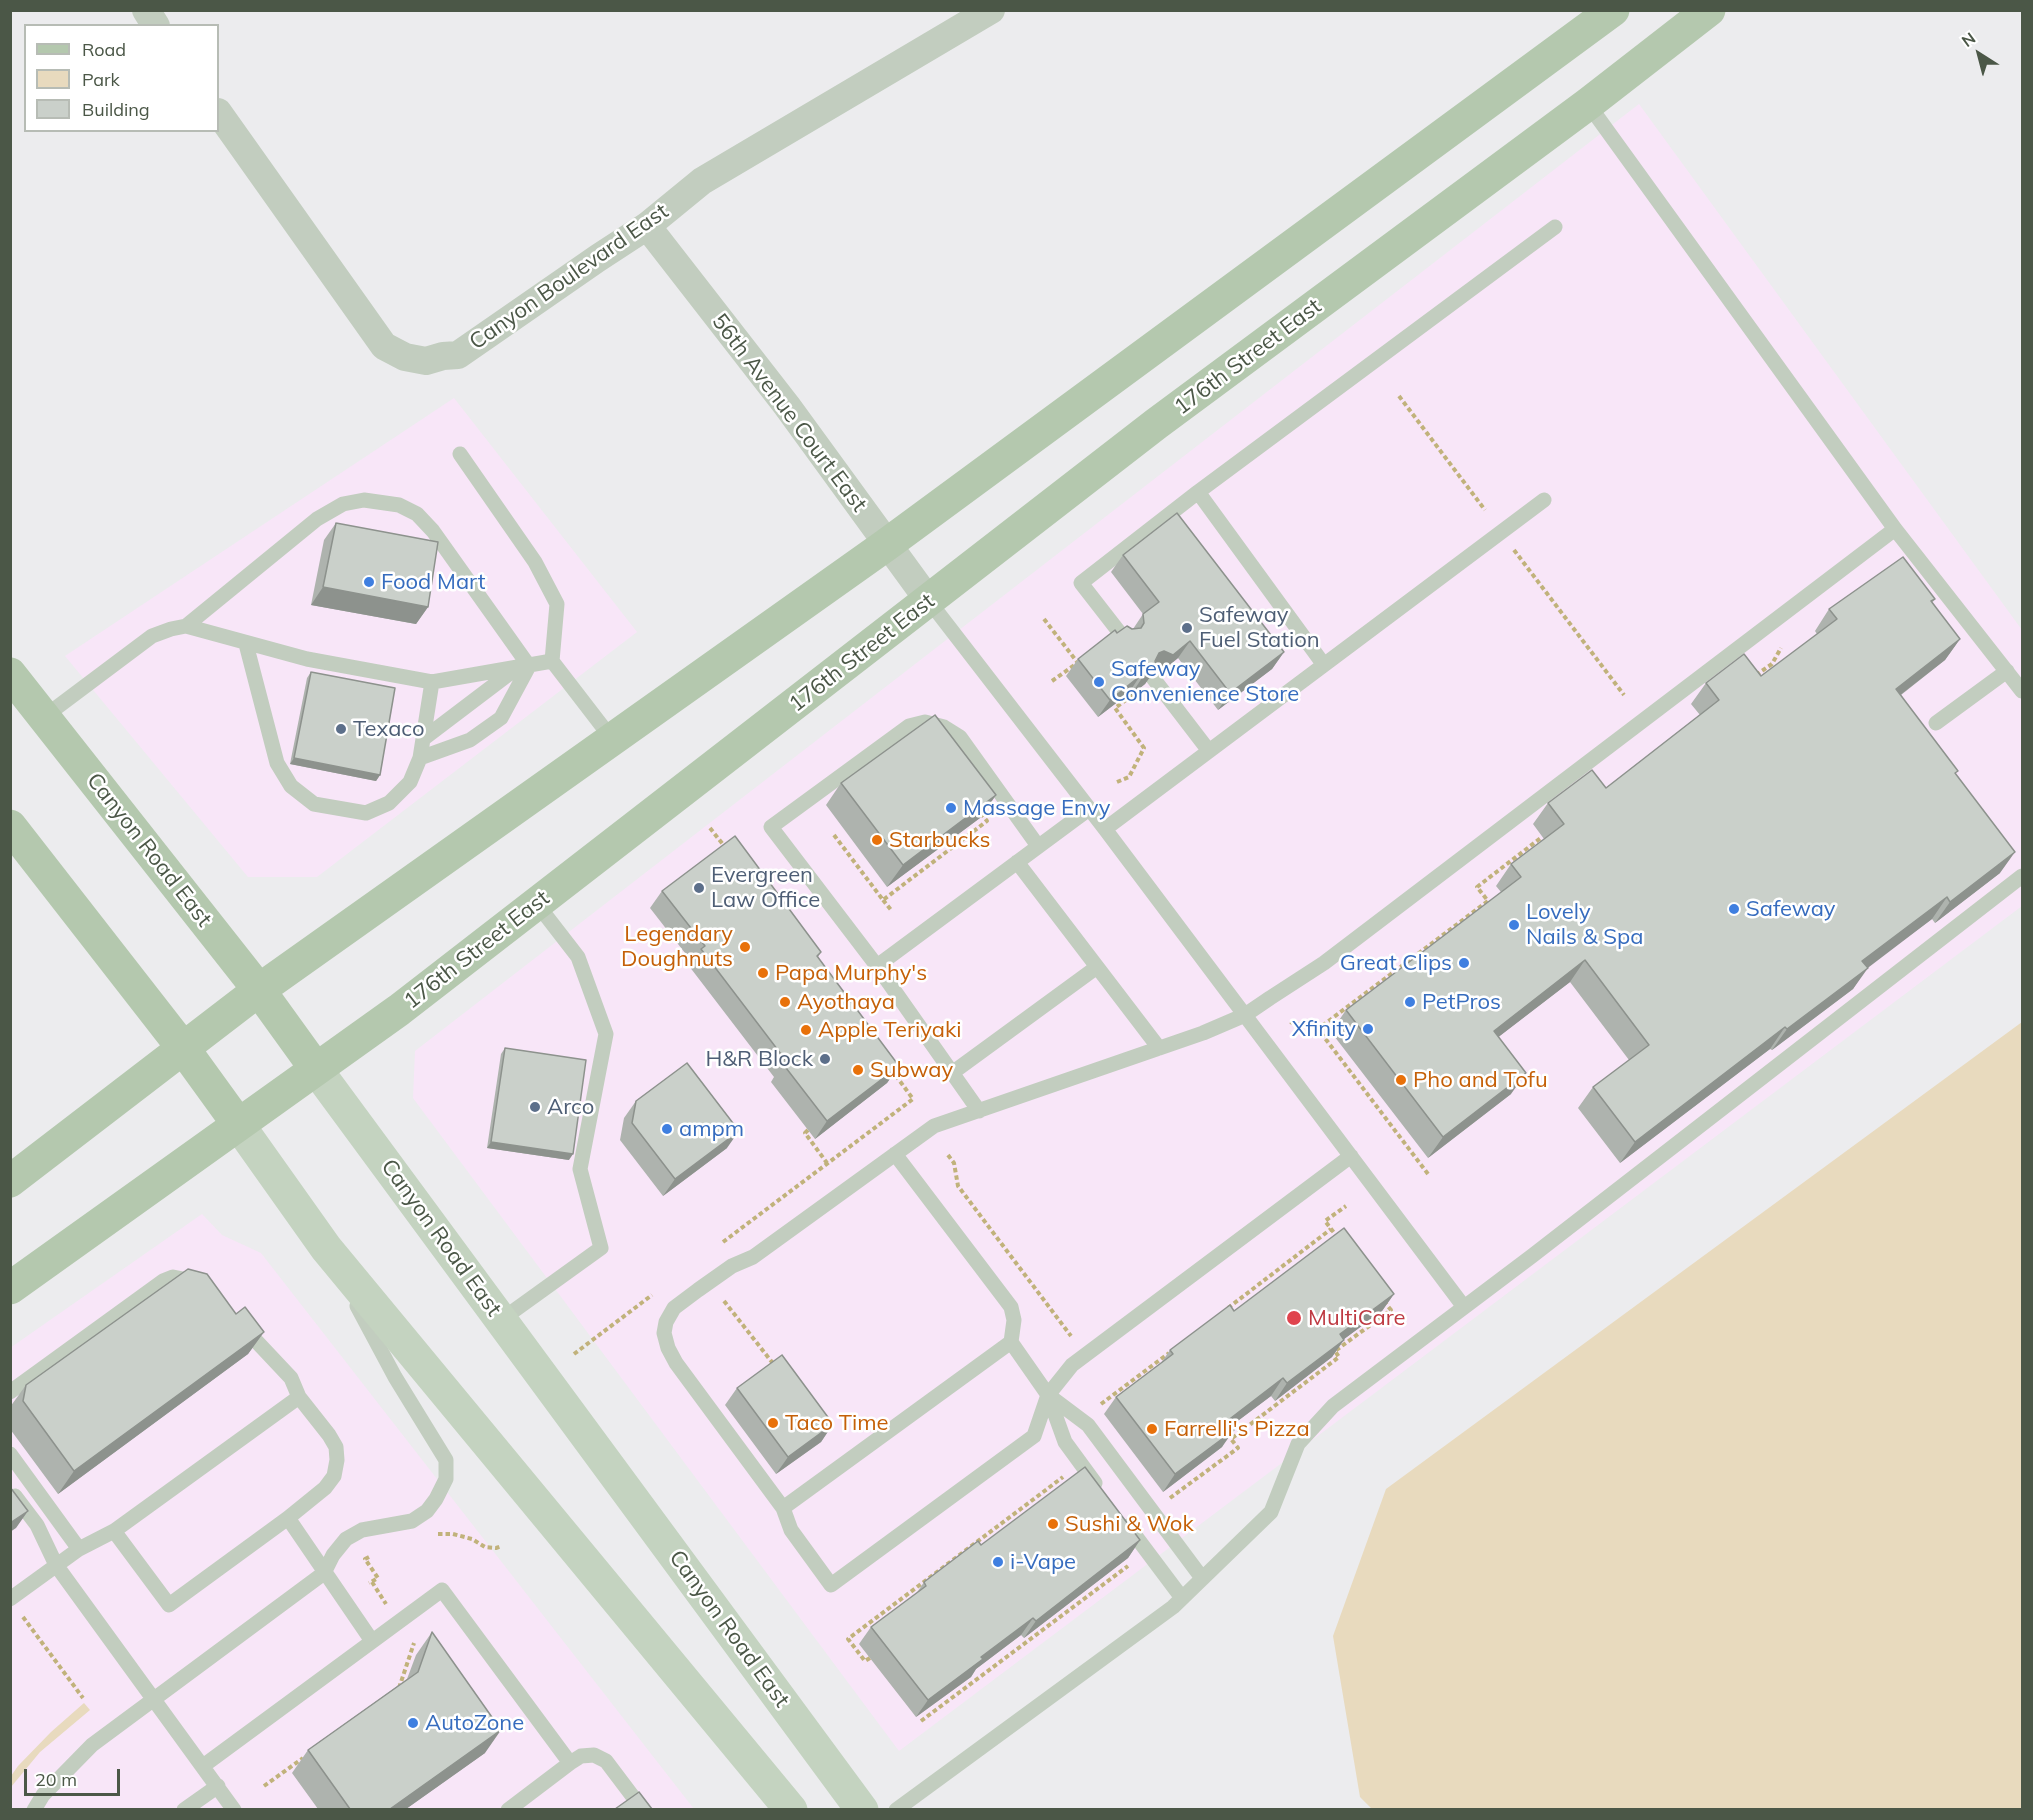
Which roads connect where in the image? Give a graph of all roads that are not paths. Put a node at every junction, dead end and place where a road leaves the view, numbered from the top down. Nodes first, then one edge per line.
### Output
1 (146, 10) edge
2 (992, 10) edge
3 (1613, 10) edge
4 (1708, 10) edge
5 (155, 24) edge
6 (1588, 104) junction
7 (219, 113) edge
8 (646, 226) junction
9 (1555, 227) dead end
10 (460, 454) dead end
11 (1198, 492) junction
12 (1544, 500) dead end
13 (1895, 529) junction
14 (886, 545) junction
15 (929, 602) junction
16 (186, 626) junction
17 (1123, 637) edge
18 (246, 644) junction
19 (552, 661) junction
20 (1324, 665) junction
21 (523, 667) junction
22 (2007, 671) junction
23 (10, 674) edge
24 (1153, 678) edge
25 (432, 682) junction
26 (2022, 690) edge
27 (44, 717) junction
28 (1936, 723) dead end
29 (423, 739) junction
30 (612, 739) junction
31 (1209, 751) junction
32 (420, 758) junction
33 (1089, 809) junction
34 (10, 826) edge
35 (1105, 830) junction
36 (1038, 846) junction
37 (1017, 862) junction
38 (2022, 876) edge
39 (537, 904) junction
40 (877, 966) junction
41 (1097, 967) junction
42 (259, 990) junction
43 (1245, 1015) junction
44 (183, 1048) junction
45 (1159, 1048) junction
46 (316, 1069) junction
47 (952, 1073) junction
48 (979, 1111) junction
49 (238, 1124) junction
50 (896, 1154) junction
51 (1351, 1156) junction
52 (10, 1181) edge
53 (326, 1248) junction
54 (205, 1287) edge
55 (10, 1288) edge
56 (1464, 1307) junction
57 (236, 1320) edge
58 (501, 1320) junction
59 (1011, 1342) junction
60 (10, 1392) edge
61 (1048, 1395) junction
62 (298, 1397) junction
63 (10, 1454) edge
64 (12, 1491) edge
65 (1108, 1499) edge
66 (783, 1508) junction
67 (288, 1518) junction
68 (1122, 1518) edge
69 (114, 1531) junction
70 (79, 1549) junction
71 (56, 1565) junction
72 (324, 1573) junction
73 (1202, 1578) junction
74 (1182, 1598) junction
75 (10, 1599) edge
76 (372, 1641) junction
77 (155, 1699) junction
78 (570, 1763) junction
79 (203, 1766) junction
80 (218, 1786) junction
81 (34, 1809) edge
82 (184, 1809) edge
83 (234, 1809) edge
84 (508, 1809) edge
85 (643, 1809) edge
86 (791, 1809) edge
87 (862, 1809) edge
88 (896, 1809) edge

1 - 5 street
2 - 8 street, Canyon Boulevard East
3 - 14 main road
4 - 6 main road, 176th Street East
6 - 13 lane
6 - 15 main road, 176th Street East
7 - 8 street, Canyon Boulevard East
8 - 14 street, 56th Avenue Court East
9 - 11 lane
10 - 19 lane
11 - 17 lane
11 - 20 lane
12 - 20 lane
13 - 22 lane
13 - 43 lane
14 - 15 street, 56th Avenue Court East
14 - 30 main road
15 - 33 lane
15 - 39 main road, 176th Street East
16 - 18 lane
16 - 21 lane
16 - 27 lane
18 - 25 lane
18 - 32 lane
19 - 21 lane
19 - 30 lane
20 - 31 lane
21 - 25 lane
21 - 29 lane
21 - 32 lane
22 - 26 lane
22 - 28 lane
23 - 27 main road, Canyon Road East
24 - 31 lane
25 - 29 lane
27 - 42 main road, Canyon Road East
29 - 32 lane
30 - 42 main road
31 - 35 lane
33 - 35 lane
33 - 36 lane
34 - 44 main road
35 - 43 lane
36 - 37 lane
36 - 40 lane
37 - 40 lane
37 - 41 lane
38 - 56 lane
39 - 46 main road, 176th Street East
39 - 58 lane
40 - 47 lane
41 - 45 lane
41 - 47 lane
42 - 44 main road
42 - 46 main road, Canyon Road East
43 - 45 lane
43 - 51 lane
44 - 49 main road
44 - 52 main road
45 - 48 lane
46 - 49 main road, 176th Street East
46 - 58 main road, Canyon Road East
47 - 48 lane
48 - 50 lane
49 - 53 main road
49 - 55 main road, 176th Street East
50 - 59 lane
50 - 66 lane
51 - 56 lane
51 - 61 lane
53 - 72 lane
53 - 86 main road
54 - 60 lane
56 - 73 lane
57 - 62 lane
58 - 87 main road, Canyon Road East
59 - 61 lane
59 - 66 lane
61 - 65 lane
61 - 66 lane
61 - 73 lane
62 - 67 lane
62 - 69 lane
63 - 70 lane
64 - 71 lane
67 - 69 lane
67 - 72 lane
68 - 74 lane
69 - 70 lane
70 - 71 lane
71 - 75 lane
71 - 77 lane
72 - 76 lane
72 - 77 lane
73 - 74 lane
74 - 88 lane
76 - 78 lane
76 - 79 lane
77 - 79 lane
77 - 81 lane
78 - 84 lane
78 - 85 lane
79 - 80 lane
80 - 82 lane
80 - 83 lane

